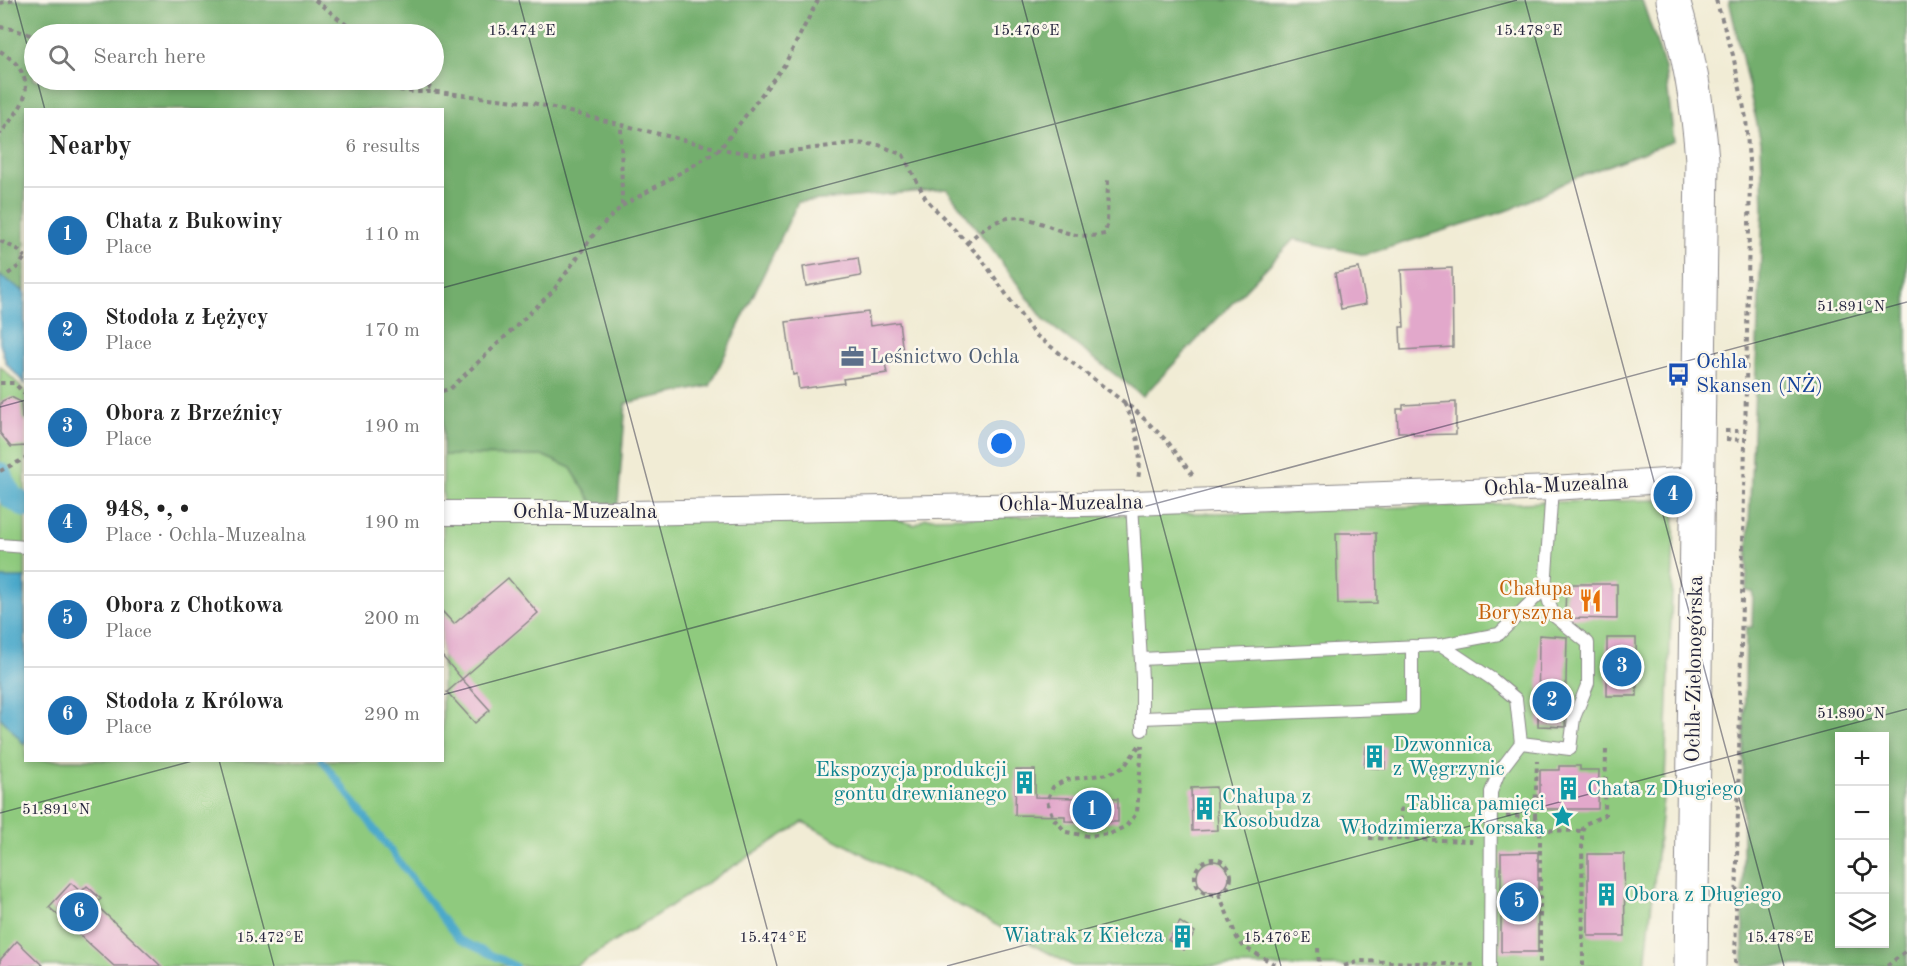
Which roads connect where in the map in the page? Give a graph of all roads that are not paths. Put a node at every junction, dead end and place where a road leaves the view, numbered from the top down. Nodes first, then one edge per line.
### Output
1 (1673, 0) edge
2 (1698, 479) junction
3 (1552, 488) junction
4 (1132, 503) junction
5 (444, 513) edge
6 (0, 545) edge
7 (24, 547) edge
8 (1545, 588) junction
9 (1441, 645) junction
10 (1412, 646) junction
11 (1141, 659) junction
12 (1521, 743) junction
13 (1490, 966) edge
14 (1691, 966) edge

1 - 2 street, Ochla-Zielonogórska
2 - 3 street, Ochla-Muzealna
2 - 14 street, Ochla-Zielonogórska
3 - 4 street, Ochla-Muzealna
3 - 8 lane
4 - 5 street, Ochla-Muzealna
4 - 11 lane
6 - 7 lane
8 - 9 lane
8 - 12 lane
9 - 10 lane
9 - 12 lane
10 - 11 lane
10 - 11 lane
12 - 13 lane

